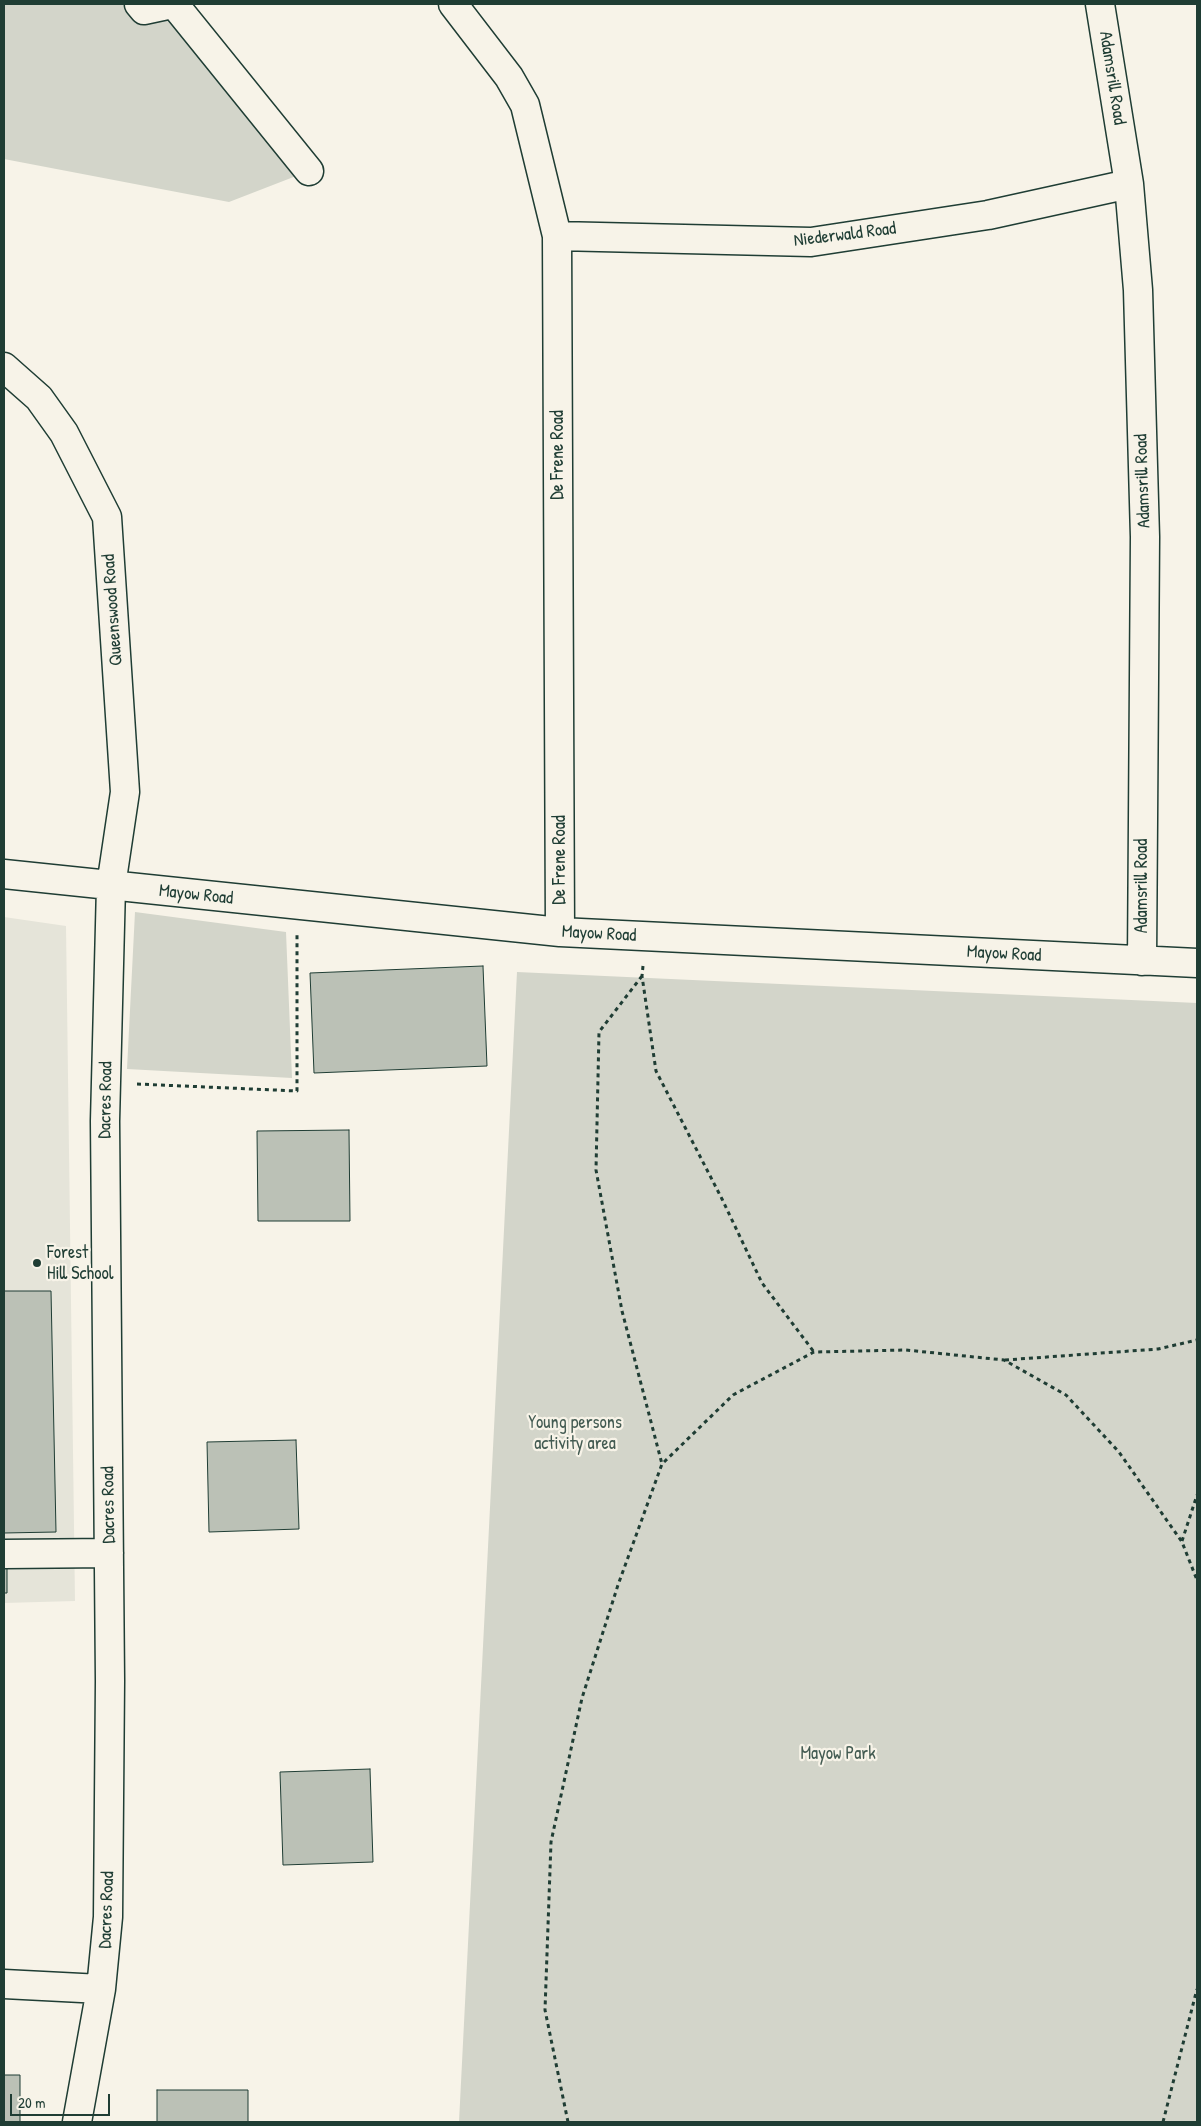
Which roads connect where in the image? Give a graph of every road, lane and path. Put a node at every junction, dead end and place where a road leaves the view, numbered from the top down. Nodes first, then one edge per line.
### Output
1 (139, 4) edge
2 (173, 4) edge
3 (454, 4) edge
4 (1100, 4) edge
5 (309, 171) dead end
6 (1129, 184) junction
7 (558, 236) junction
8 (4, 367) edge
9 (4, 874) edge
10 (111, 886) junction
11 (297, 905) junction
12 (560, 932) junction
13 (645, 936) junction
14 (1142, 961) junction
15 (1197, 963) edge
16 (642, 976) junction
17 (107, 1083) junction
18 (1197, 1340) edge
19 (814, 1352) junction
20 (1004, 1360) junction
21 (662, 1464) junction
22 (1197, 1495) edge
23 (1182, 1542) junction
24 (4, 1554) edge
25 (109, 1554) junction
26 (1197, 1580) edge
27 (4, 1984) edge
28 (101, 1989) junction
29 (1197, 1989) edge
30 (77, 2122) edge
31 (568, 2122) edge
32 (1163, 2122) edge

1 - 2 street
2 - 5 street
3 - 7 street, De Frene Road
4 - 6 street, Adamsrill Road
6 - 7 street, Niederwald Road
6 - 14 street, Adamsrill Road
7 - 12 street, De Frene Road
8 - 10 street, Queenswood Road
9 - 10 street, Mayow Road
10 - 11 street, Mayow Road
10 - 17 street, Dacres Road
11 - 12 street, Mayow Road
11 - 17 path
12 - 13 street, Mayow Road
13 - 14 street, Mayow Road
13 - 16 path
14 - 15 street, Mayow Road
16 - 19 path
16 - 21 path
17 - 25 street, Dacres Road
18 - 20 path
19 - 20 path
19 - 21 path
20 - 23 path
21 - 31 path
22 - 23 path
23 - 26 path
24 - 25 street
25 - 28 street, Dacres Road
27 - 28 street
28 - 30 street, Dacres Road
29 - 32 path

